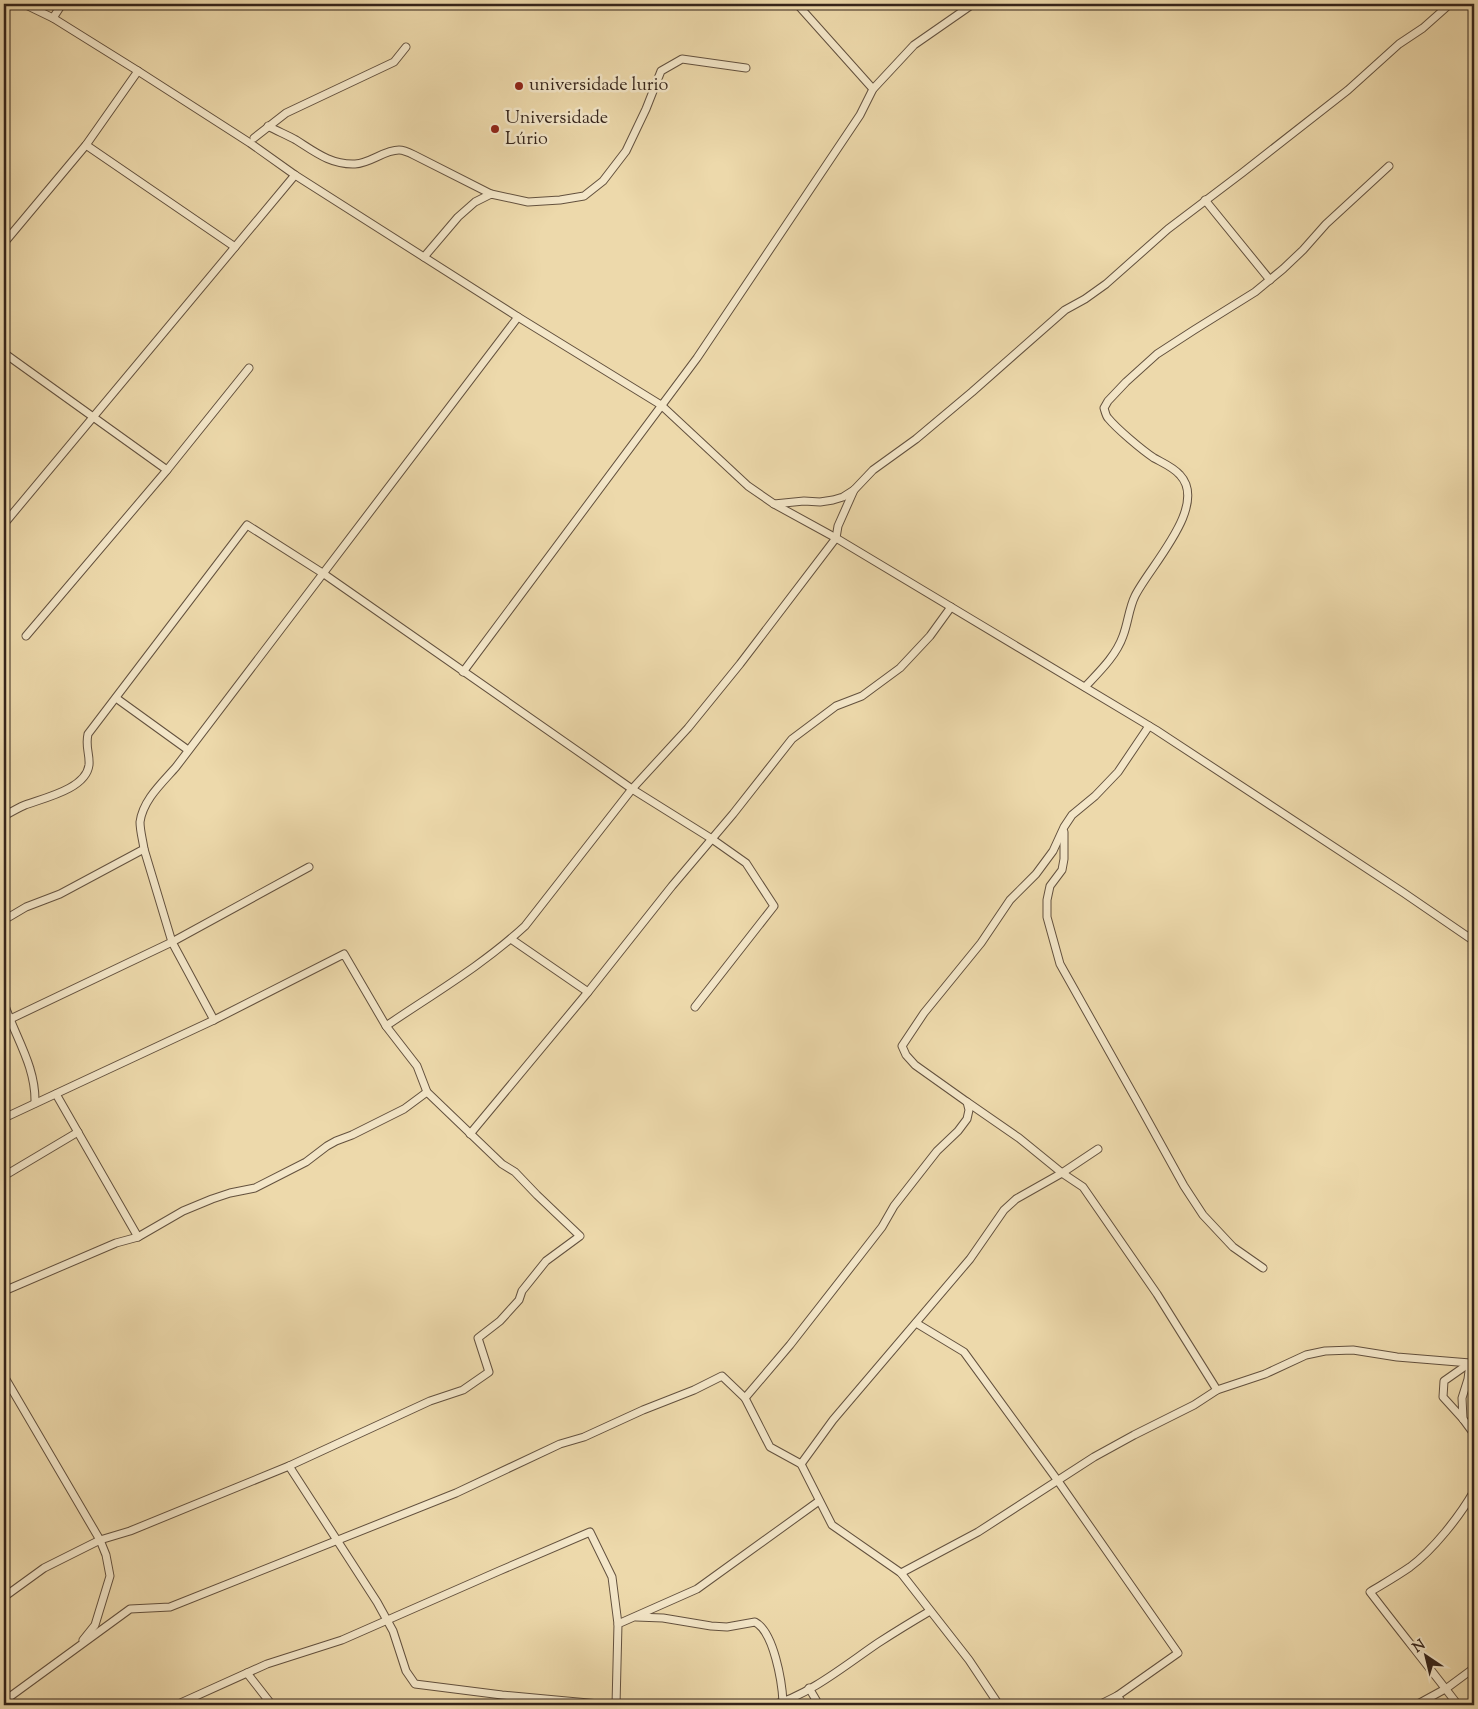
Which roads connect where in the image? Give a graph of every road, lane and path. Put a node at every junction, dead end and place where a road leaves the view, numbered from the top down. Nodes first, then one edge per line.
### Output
1 (24, 4) edge
2 (62, 4) edge
3 (797, 4) edge
4 (973, 4) edge
5 (1450, 4) edge
6 (52, 18) junction
7 (406, 47) dead end
8 (746, 68) dead end
9 (138, 71) junction
10 (873, 89) junction
11 (268, 126) junction
12 (254, 138) dead end
13 (86, 145) junction
14 (1389, 166) dead end
15 (295, 175) junction
16 (491, 194) junction
17 (1205, 200) junction
18 (4, 243) edge
19 (235, 247) junction
20 (424, 257) junction
21 (1270, 280) junction
22 (518, 317) junction
23 (4, 353) edge
24 (249, 368) dead end
25 (660, 405) junction
26 (92, 417) junction
27 (167, 470) junction
28 (854, 490) junction
29 (774, 504) junction
30 (4, 524) edge
31 (836, 538) junction
32 (324, 574) junction
33 (951, 607) junction
34 (26, 636) dead end
35 (463, 672) junction
36 (1085, 687) junction
37 (116, 698) junction
38 (1149, 726) junction
39 (188, 750) junction
40 (632, 789) junction
41 (4, 816) edge
42 (1064, 827) junction
43 (712, 839) junction
44 (144, 849) junction
45 (309, 867) dead end
46 (4, 920) edge
47 (511, 939) junction
48 (1474, 941) edge
49 (172, 942) junction
50 (588, 992) junction
51 (4, 1003) edge
52 (694, 1007) dead end
53 (214, 1020) junction
54 (6, 1021) edge
55 (386, 1026) junction
56 (427, 1092) junction
57 (56, 1094) junction
58 (966, 1102) junction
59 (35, 1103) junction
60 (4, 1118) edge
61 (78, 1132) junction
62 (470, 1134) junction
63 (1098, 1149) dead end
64 (1062, 1173) junction
65 (4, 1176) edge
66 (138, 1236) junction
67 (1263, 1268) dead end
68 (4, 1291) edge
69 (916, 1323) junction
70 (1472, 1362) edge
71 (4, 1376) edge
72 (1217, 1390) junction
73 (745, 1398) junction
74 (1463, 1419) junction
75 (1474, 1434) edge
76 (801, 1464) junction
77 (289, 1466) junction
78 (1058, 1481) junction
79 (1474, 1490) edge
80 (819, 1501) junction
81 (100, 1540) junction
82 (337, 1540) junction
83 (901, 1573) junction
84 (4, 1597) edge
85 (930, 1610) junction
86 (633, 1617) junction
87 (386, 1622) junction
88 (618, 1624) junction
89 (80, 1645) junction
90 (1474, 1668) edge
91 (247, 1673) junction
92 (809, 1688) junction
93 (1446, 1688) junction
94 (1117, 1696) junction
95 (6, 1700) edge
96 (784, 1702) junction
97 (176, 1705) edge
98 (272, 1705) edge
99 (610, 1705) edge
100 (616, 1705) edge
101 (772, 1705) edge
102 (819, 1705) edge
103 (999, 1705) edge
104 (1099, 1705) edge
105 (1124, 1705) edge
106 (1416, 1705) edge
107 (1458, 1705) edge

1 - 6 street
2 - 6 street
3 - 10 street
4 - 10 street
5 - 17 street
6 - 9 street
7 - 11 street
8 - 16 street
9 - 13 street
9 - 15 street
10 - 25 street
11 - 12 street
11 - 16 street
13 - 18 street
13 - 19 street
14 - 21 street
15 - 19 street
15 - 20 street
16 - 20 street
17 - 21 street
17 - 28 street
19 - 26 street
20 - 22 street
21 - 36 street
22 - 25 street
22 - 32 street
23 - 26 street
24 - 27 street
25 - 29 street
25 - 35 street
26 - 27 street
26 - 30 street
27 - 34 street
28 - 29 street
28 - 31 street
29 - 31 street
31 - 33 street
31 - 40 street
32 - 35 street
32 - 37 street
32 - 39 street
33 - 36 street
33 - 43 street
35 - 40 street
36 - 38 street
37 - 39 street
37 - 41 street
38 - 42 street
38 - 48 street
39 - 44 street
40 - 43 street
40 - 47 street
42 - 58 street
42 - 67 street
43 - 50 street
43 - 52 street
44 - 46 street
44 - 49 street
45 - 49 street
47 - 50 street
47 - 55 street
49 - 53 street
49 - 54 street
50 - 62 street
51 - 54 street
53 - 55 street
53 - 57 street
54 - 59 street
55 - 56 street
56 - 62 street
56 - 66 street
57 - 59 street
57 - 61 street
58 - 64 street
58 - 73 street
59 - 60 street
61 - 65 street
61 - 66 street
62 - 77 street
63 - 64 street
64 - 69 street
64 - 72 street
66 - 68 street
69 - 76 street
69 - 78 street
70 - 72 street
70 - 74 street
70 - 74 street
71 - 81 street
72 - 78 street
73 - 76 street
73 - 82 street
74 - 75 street
76 - 80 street
77 - 81 street
77 - 82 street
78 - 83 street
78 - 94 street
79 - 93 street
80 - 83 street
80 - 86 street
81 - 84 street
81 - 89 street
82 - 87 street
82 - 89 street
83 - 85 street
85 - 92 street
85 - 103 street
86 - 88 street
86 - 96 street
87 - 88 street
87 - 91 street
87 - 99 street
88 - 100 street
89 - 95 street
90 - 93 street
91 - 97 street
91 - 98 street
92 - 96 street
92 - 102 street
93 - 106 street
93 - 107 street
94 - 104 street
94 - 105 street
96 - 101 street

